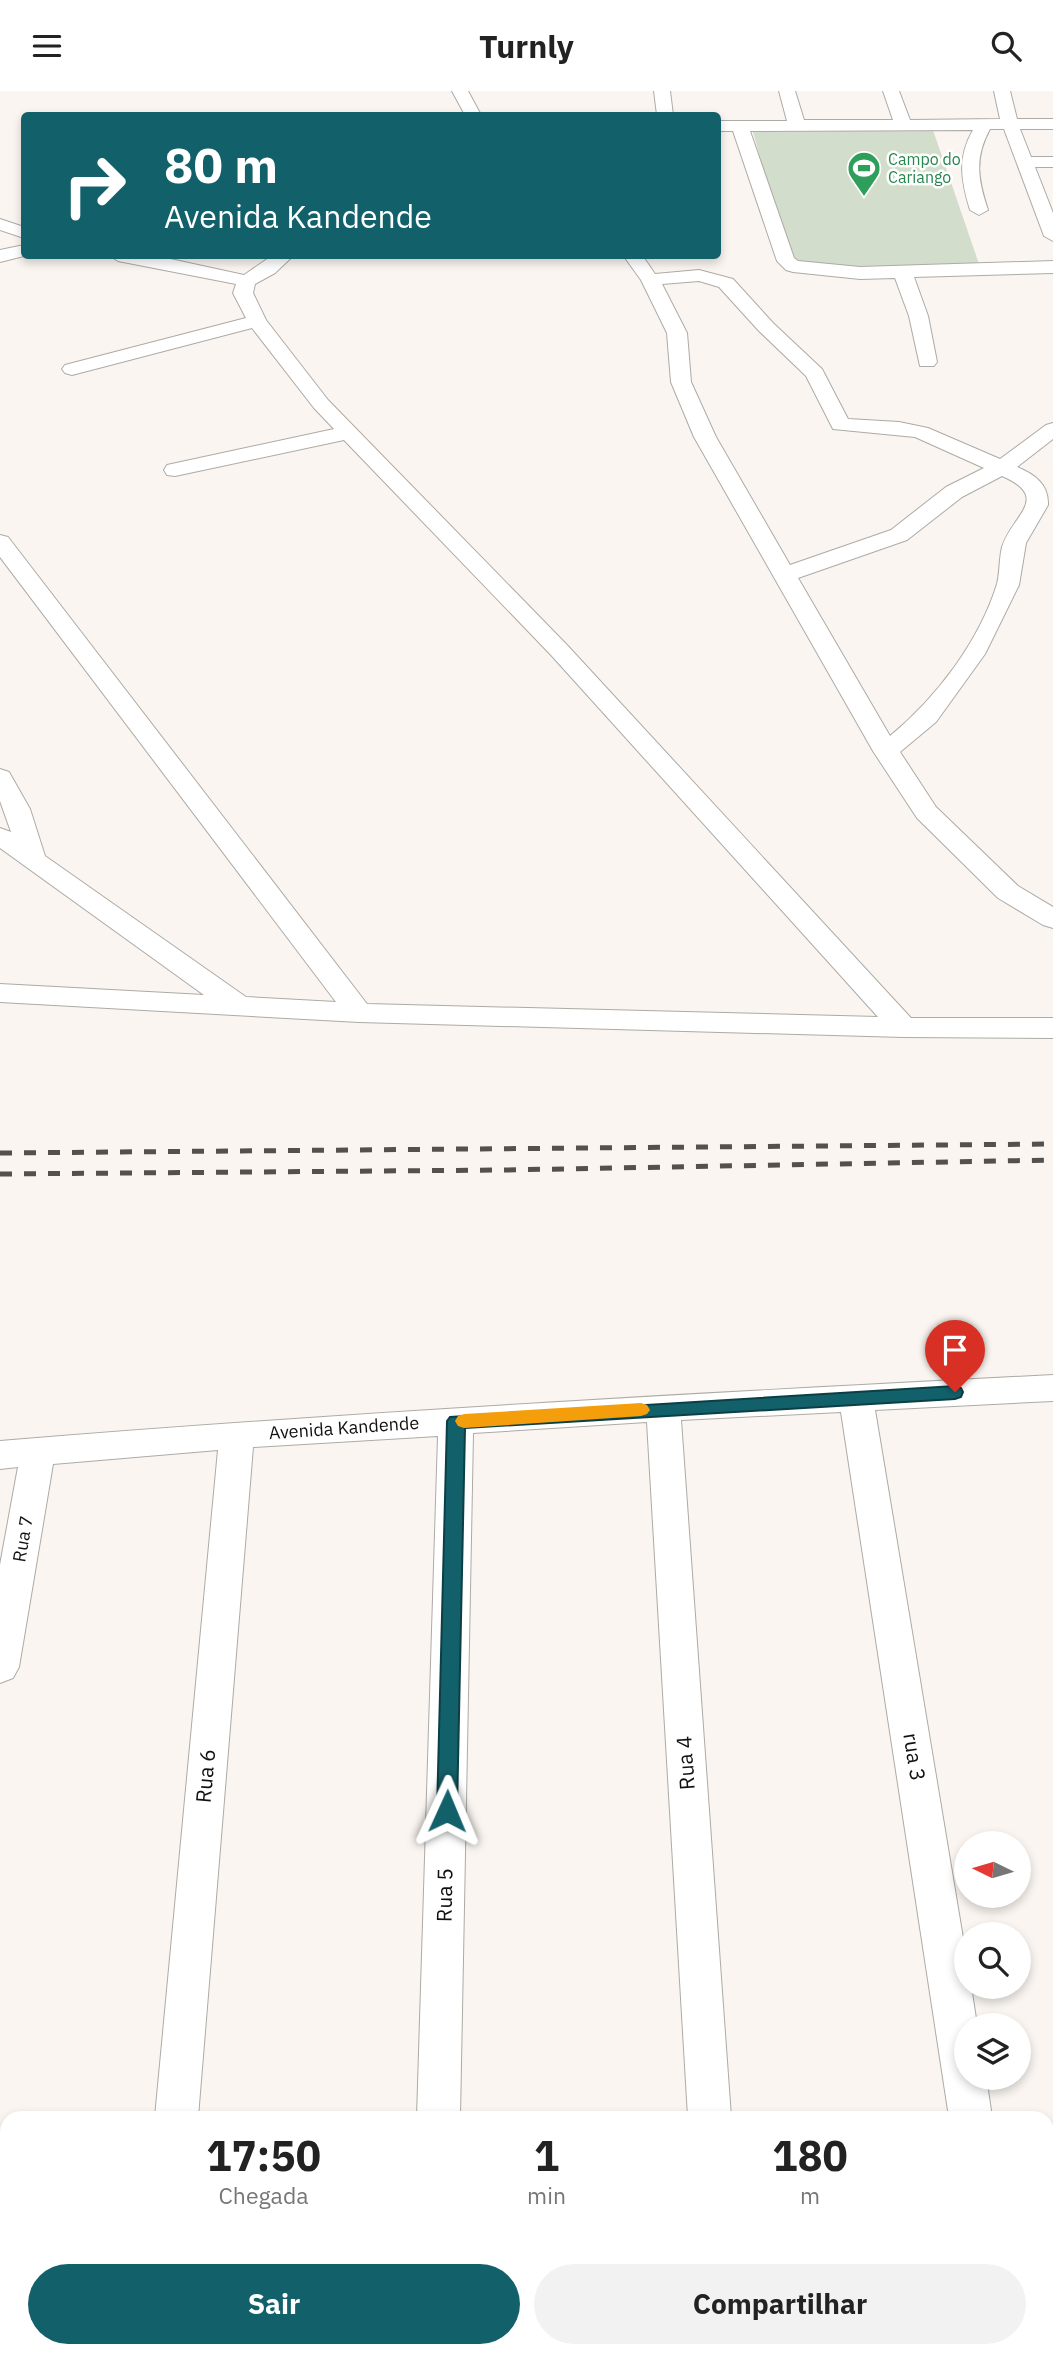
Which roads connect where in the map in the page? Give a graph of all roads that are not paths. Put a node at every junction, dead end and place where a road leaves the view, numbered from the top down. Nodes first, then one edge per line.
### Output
1 (460, 91) edge
2 (662, 91) edge
3 (787, 91) edge
4 (891, 91) edge
5 (1002, 91) edge
6 (470, 112) edge
7 (665, 112) edge
8 (984, 124) junction
9 (1010, 124) junction
10 (1053, 124) edge
11 (903, 125) junction
12 (721, 126) edge
13 (740, 126) junction
14 (797, 126) junction
15 (1024, 162) junction
16 (1053, 162) edge
17 (1045, 197) edge
18 (979, 210) dead end
19 (0, 224) edge
20 (1051, 230) edge
21 (21, 232) edge
22 (21, 252) edge
23 (0, 256) edge
24 (140, 259) edge
25 (197, 259) edge
26 (280, 259) edge
27 (635, 259) edge
28 (1053, 267) edge
29 (212, 272) junction
30 (902, 272) junction
31 (650, 280) junction
32 (246, 281) junction
33 (257, 321) junction
34 (927, 362) dead end
35 (72, 369) dead end
36 (1053, 429) edge
37 (347, 433) junction
38 (174, 470) dead end
39 (1000, 470) junction
40 (1042, 523) edge
41 (0, 542) edge
42 (785, 575) junction
43 (886, 751) junction
44 (0, 777) edge
45 (0, 835) edge
46 (33, 859) junction
47 (1053, 919) edge
48 (0, 993) edge
49 (237, 1005) junction
50 (359, 1013) junction
51 (904, 1027) junction
52 (1053, 1028) edge
53 (1053, 1388) edge
54 (856, 1397) junction
55 (663, 1408) junction
56 (456, 1421) junction
57 (237, 1435) junction
58 (38, 1452) junction
59 (0, 1455) edge
60 (0, 1668) edge
61 (177, 2111) edge
62 (439, 2111) edge
63 (710, 2111) edge
64 (970, 2111) edge

1 - 6 street
2 - 7 street
3 - 14 street
4 - 11 street
5 - 9 street
8 - 9 street
8 - 11 street
8 - 18 street
9 - 10 street
9 - 15 street
11 - 14 street
12 - 13 street
13 - 14 street
13 - 30 street
15 - 16 street
15 - 17 street
17 - 20 street
19 - 21 street
22 - 23 street
24 - 29 street
25 - 29 street
26 - 32 street
27 - 31 street
28 - 30 street
29 - 32 street
30 - 34 street
31 - 39 street
31 - 42 street
32 - 33 street
33 - 35 street
33 - 37 street
36 - 39 street
37 - 38 street
37 - 51 street
39 - 40 street
39 - 42 street
40 - 43 street
41 - 50 street
42 - 43 street
43 - 47 street
44 - 46 street
45 - 46 street
46 - 49 street
48 - 49 street
49 - 50 street
50 - 51 street
51 - 52 street
53 - 54 street, Avenida Kandende
54 - 55 street, Avenida Kandende
54 - 64 street, rua 3
55 - 56 street, Avenida Kandende
55 - 63 street, Rua 4
56 - 57 street, Avenida Kandende
56 - 62 street, Rua 5
57 - 58 street, Avenida Kandende
57 - 61 street, Rua 6
58 - 59 street, Avenida Kandende
58 - 60 street, Rua 7

